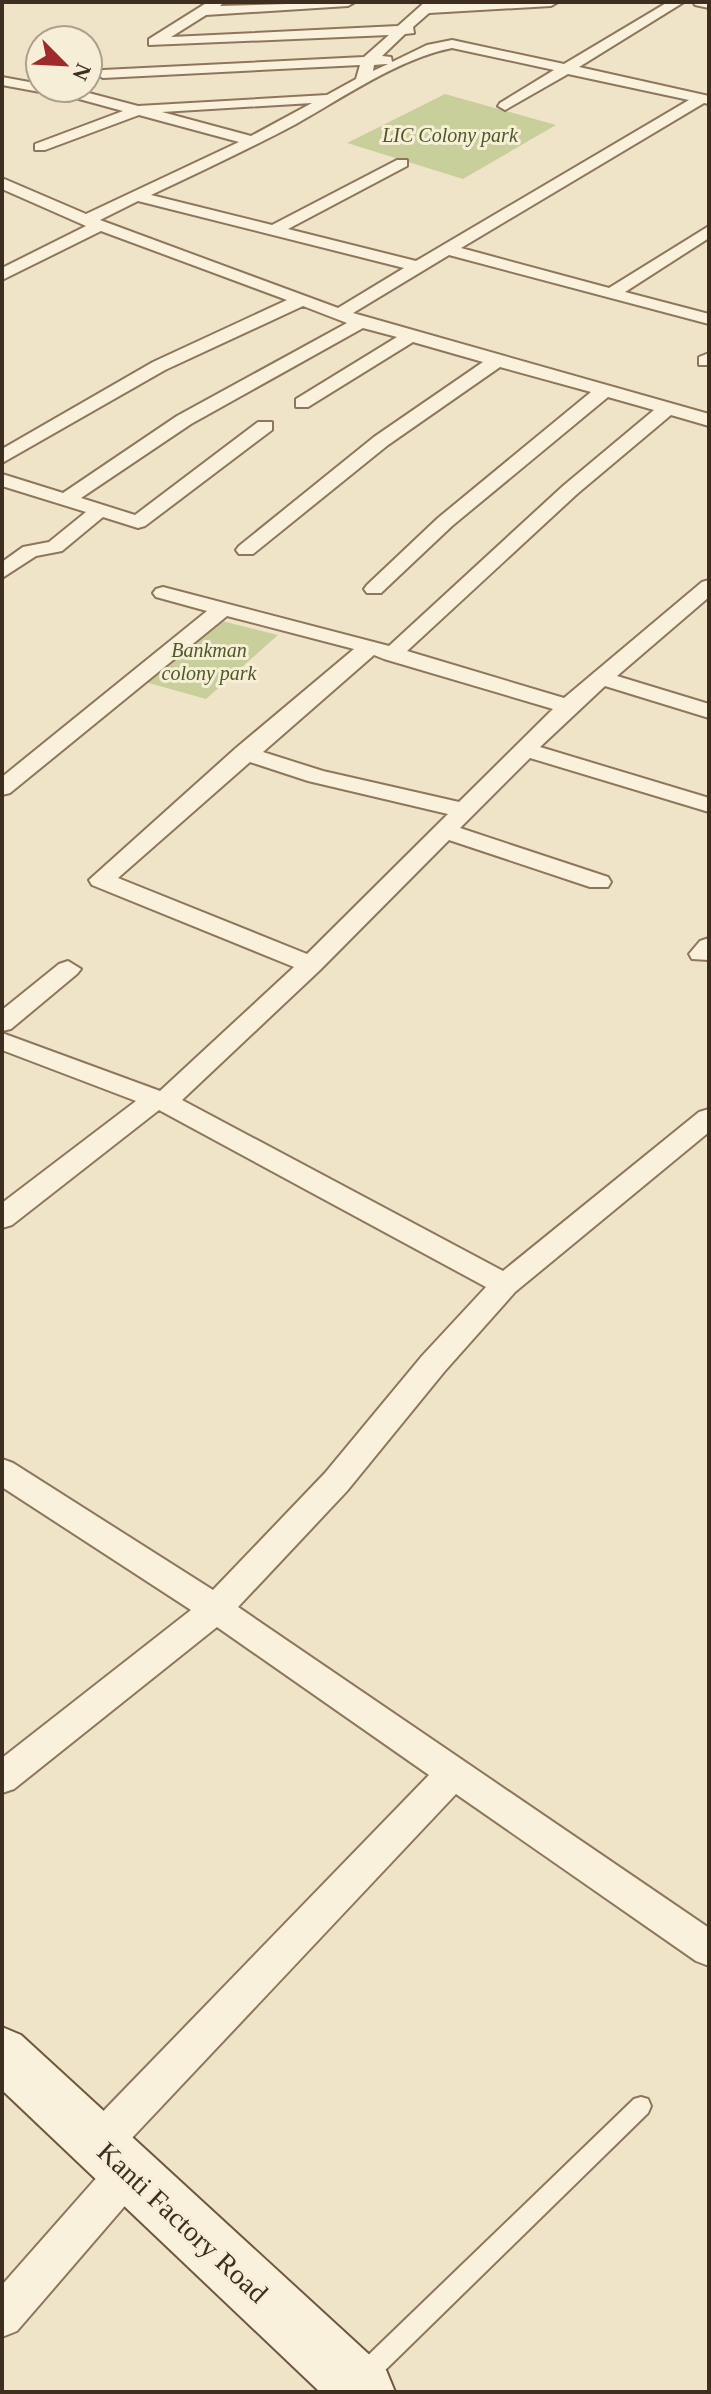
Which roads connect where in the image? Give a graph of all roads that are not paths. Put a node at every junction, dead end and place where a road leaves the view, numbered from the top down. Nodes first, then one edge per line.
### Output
1 (217, 2) edge
2 (348, 2) edge
3 (551, 2) edge
4 (677, 2) edge
5 (700, 2) edge
6 (709, 4) edge
7 (429, 6) edge
8 (203, 11) junction
9 (403, 28) junction
10 (452, 44) junction
11 (141, 50) junction
12 (405, 60) junction
13 (368, 61) junction
14 (569, 68) junction
15 (104, 73) edge
16 (104, 74) edge
17 (2, 81) edge
18 (363, 81) junction
19 (24, 85) edge
20 (336, 97) junction
21 (104, 98) edge
22 (705, 100) edge
23 (505, 106) dead end
24 (142, 109) junction
25 (253, 141) junction
26 (40, 147) dead end
27 (402, 163) dead end
28 (2, 183) edge
29 (136, 196) junction
30 (93, 222) junction
31 (709, 231) edge
32 (271, 232) junction
33 (448, 250) junction
34 (415, 266) junction
35 (2, 275) edge
36 (611, 294) junction
37 (302, 300) junction
38 (339, 314) junction
39 (709, 319) edge
40 (361, 322) junction
41 (408, 338) junction
42 (495, 362) junction
43 (604, 391) junction
44 (302, 403) dead end
45 (668, 408) junction
46 (709, 420) edge
47 (265, 426) dead end
48 (2, 457) edge
49 (2, 480) edge
50 (64, 501) junction
51 (99, 511) junction
52 (246, 550) dead end
53 (2, 572) edge
54 (709, 586) edge
55 (374, 589) dead end
56 (163, 593) dead end
57 (221, 610) junction
58 (381, 650) junction
59 (602, 678) junction
60 (568, 706) junction
61 (709, 711) edge
62 (525, 749) junction
63 (244, 753) junction
64 (2, 788) edge
65 (709, 805) edge
66 (462, 810) junction
67 (443, 830) junction
68 (599, 882) dead end
69 (311, 965) junction
70 (68, 969) dead end
71 (2, 1023) edge
72 (2, 1041) edge
73 (160, 1100) junction
74 (709, 1118) edge
75 (2, 1218) edge
76 (505, 1285) junction
77 (2, 1471) edge
78 (216, 1609) junction
79 (452, 1774) junction
80 (2, 1778) edge
81 (709, 1949) edge
82 (2, 2053) edge
83 (641, 2106) dead end
84 (114, 2157) junction
85 (2, 2316) edge
86 (356, 2389) edge

1 - 8 street
2 - 8 street
3 - 7 street
4 - 14 street
5 - 6 street
7 - 9 street
8 - 11 street
9 - 10 street
9 - 11 street
9 - 13 street
10 - 12 street
10 - 14 street
11 - 15 street
12 - 13 street
12 - 18 street
13 - 16 street
13 - 18 street
14 - 22 street
14 - 23 street
17 - 19 street
18 - 20 street
20 - 24 street
20 - 25 street
21 - 24 street
22 - 33 street
24 - 25 street
24 - 26 street
25 - 29 street
27 - 32 street
28 - 30 street
29 - 30 street
29 - 32 street
30 - 35 street
30 - 37 street
31 - 36 street
32 - 34 street
33 - 34 street
33 - 36 street
34 - 38 street
36 - 39 street
37 - 38 street
37 - 48 street
38 - 40 street
40 - 41 street
40 - 50 street
41 - 42 street
41 - 44 street
42 - 43 street
42 - 52 street
43 - 45 street
43 - 55 street
45 - 46 street
45 - 58 street
47 - 51 street
49 - 50 street
50 - 51 street
51 - 53 street
54 - 59 street
56 - 57 street
57 - 58 street
57 - 64 street
58 - 60 street
58 - 63 street
59 - 60 street
59 - 61 street
60 - 62 street
62 - 65 street
62 - 66 street
63 - 66 street
63 - 69 street
66 - 67 street
67 - 68 street
67 - 69 street
69 - 73 street
70 - 71 street
72 - 73 street
73 - 75 street
73 - 76 street
74 - 76 street
76 - 78 street
77 - 78 street
78 - 79 street
78 - 80 street
79 - 81 street
79 - 84 street
82 - 84 street, Kanti Factory Road
83 - 86 lane
84 - 85 street
84 - 86 street, Kanti Factory Road

